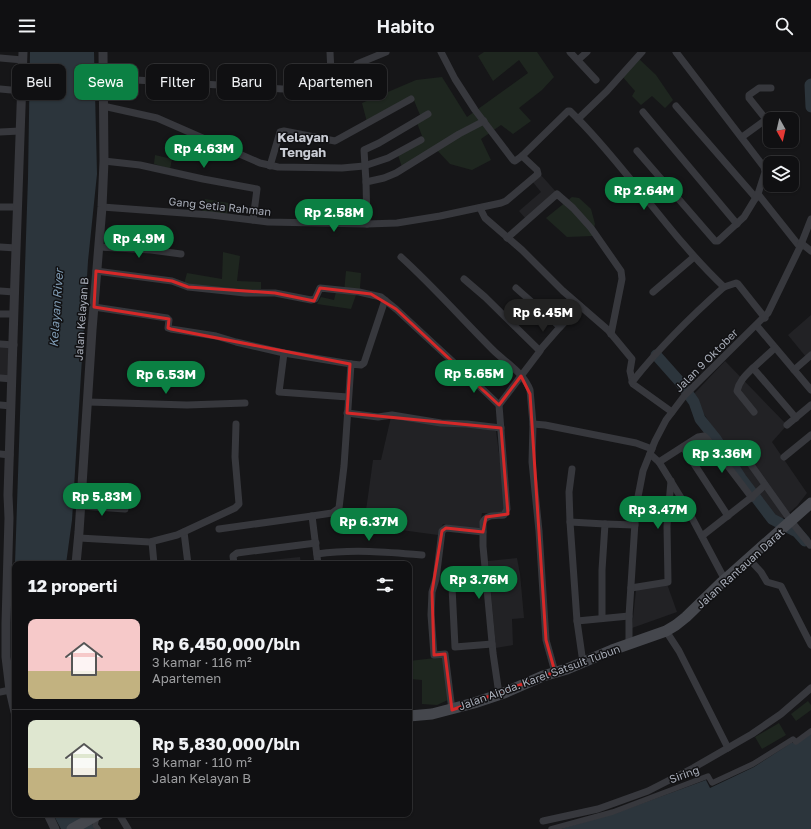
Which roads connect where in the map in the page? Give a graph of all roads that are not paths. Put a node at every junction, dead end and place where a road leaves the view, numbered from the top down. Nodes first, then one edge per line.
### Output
1 (103, 52) edge
2 (330, 52) edge
3 (386, 52) edge
4 (441, 52) edge
5 (570, 52) edge
6 (587, 52) edge
7 (642, 52) edge
8 (676, 52) edge
9 (23, 56) edge
10 (0, 58) edge
11 (578, 60) junction
12 (103, 64) edge
13 (331, 64) edge
14 (357, 64) edge
15 (138, 80) edge
16 (596, 80) dead end
17 (771, 88) dead end
18 (0, 89) edge
19 (284, 89) edge
20 (12, 90) edge
21 (22, 100) edge
22 (103, 100) edge
23 (411, 100) dead end
24 (103, 106) junction
25 (676, 106) dead end
26 (643, 112) dead end
27 (428, 114) dead end
28 (578, 119) junction
29 (484, 121) junction
30 (0, 132) edge
31 (20, 132) junction
32 (742, 138) junction
33 (421, 140) dead end
34 (638, 151) dead end
35 (522, 156) junction
36 (104, 161) junction
37 (270, 166) junction
38 (364, 166) junction
39 (366, 182) junction
40 (757, 196) junction
41 (0, 207) edge
42 (17, 207) junction
43 (102, 207) junction
44 (480, 208) junction
45 (811, 219) edge
46 (253, 220) junction
47 (367, 224) junction
48 (737, 224) junction
49 (507, 238) junction
50 (801, 245) junction
51 (0, 247) edge
52 (99, 247) junction
53 (16, 248) junction
54 (811, 251) edge
55 (181, 254) dead end
56 (401, 256) dead end
57 (694, 257) junction
58 (96, 271) junction
59 (464, 279) dead end
60 (724, 287) junction
61 (516, 288) dead end
62 (0, 291) edge
63 (14, 292) junction
64 (653, 292) dead end
65 (385, 300) junction
66 (580, 306) junction
67 (94, 307) junction
68 (0, 314) edge
69 (14, 314) junction
70 (765, 318) junction
71 (560, 326) junction
72 (757, 326) junction
73 (611, 334) junction
74 (0, 344) edge
75 (14, 345) junction
76 (775, 348) junction
77 (540, 350) junction
78 (284, 353) junction
79 (811, 356) edge
80 (351, 364) junction
81 (752, 368) junction
82 (794, 370) junction
83 (522, 376) junction
84 (0, 378) edge
85 (12, 378) junction
86 (632, 382) junction
87 (811, 390) edge
88 (348, 397) junction
89 (88, 402) junction
90 (245, 403) dead end
91 (0, 405) edge
92 (499, 405) junction
93 (811, 405) edge
94 (11, 406) junction
95 (672, 412) junction
96 (754, 412) dead end
97 (347, 413) junction
98 (796, 418) junction
99 (236, 424) dead end
100 (534, 424) junction
101 (787, 425) dead end
102 (500, 428) junction
103 (811, 435) edge
104 (684, 447) junction
105 (651, 452) junction
106 (0, 454) edge
107 (10, 455) junction
108 (744, 455) dead end
109 (784, 457) dead end
110 (660, 462) junction
111 (572, 469) dead end
112 (671, 481) junction
113 (766, 485) junction
114 (4, 495) edge
115 (754, 495) junction
116 (811, 502) edge
117 (81, 506) junction
118 (125, 509) dead end
119 (312, 516) junction
120 (728, 516) junction
121 (570, 522) junction
122 (605, 524) junction
123 (635, 525) junction
124 (787, 525) junction
125 (219, 529) dead end
126 (184, 532) junction
127 (483, 532) junction
128 (702, 536) junction
129 (79, 538) junction
130 (152, 542) junction
131 (316, 543) junction
132 (810, 545) edge
133 (317, 554) junction
134 (422, 555) dead end
135 (749, 559) junction
136 (76, 561) edge
137 (154, 561) edge
138 (188, 561) edge
139 (234, 561) edge
140 (318, 561) edge
141 (725, 580) junction
142 (452, 587) dead end
143 (631, 588) junction
144 (629, 616) junction
145 (602, 618) junction
146 (577, 621) junction
147 (3, 623) edge
148 (666, 631) junction
149 (492, 644) junction
150 (629, 644) junction
151 (811, 645) edge
152 (3, 657) edge
153 (582, 663) junction
154 (555, 672) junction
155 (811, 688) edge
156 (10, 690) junction
157 (0, 692) edge
158 (499, 694) junction
159 (12, 699) edge
160 (452, 710) junction
161 (412, 716) edge
162 (811, 730) edge
163 (728, 748) junction
164 (49, 817) edge
165 (94, 817) edge
166 (96, 817) edge
167 (121, 817) edge
168 (543, 821) dead end
169 (55, 829) edge
170 (72, 829) edge
171 (98, 829) edge
172 (128, 829) edge
173 (551, 829) edge

1 - 12 street, Jalan Kelayan B
2 - 13 street
3 - 14 street
4 - 29 street
5 - 11 street
6 - 11 street
7 - 28 street
8 - 32 street
9 - 10 street
11 - 16 street
15 - 19 street
17 - 32 street
18 - 20 street
21 - 31 street
22 - 24 street, Jalan Kelayan B
23 - 37 street
24 - 36 street, Jalan Kelayan B
24 - 37 street
25 - 40 street
26 - 48 street
27 - 38 street
28 - 35 street
28 - 57 street
29 - 35 street
29 - 39 street
30 - 31 street
31 - 42 street
32 - 40 street
33 - 38 street
34 - 48 street
35 - 44 street, Gang Setia Rahman
36 - 43 street, Jalan Kelayan B
36 - 46 street
37 - 38 street
38 - 39 street
39 - 47 street
40 - 48 street
40 - 50 street
41 - 42 street
42 - 53 street
43 - 46 street, Gang Setia Rahman
43 - 52 street, Jalan Kelayan B
44 - 47 street, Gang Setia Rahman
44 - 49 street
45 - 50 street, Jalan 9 Oktober
46 - 47 street, Gang Setia Rahman
49 - 66 street
49 - 73 street
50 - 54 street
50 - 70 street, Jalan 9 Oktober
51 - 53 street
52 - 55 street
52 - 58 street, Jalan Kelayan B
53 - 63 street
56 - 83 street
57 - 60 street
57 - 64 street
58 - 65 street
58 - 67 street, Jalan Kelayan B
59 - 77 street
60 - 70 street
60 - 86 street
61 - 71 street
62 - 63 street
63 - 69 street
65 - 80 street
65 - 92 street
66 - 71 street
66 - 73 street
67 - 78 street
67 - 89 street, Jalan Kelayan B
68 - 69 street
69 - 75 street
70 - 72 street, Jalan 9 Oktober
71 - 77 street
72 - 76 street
72 - 95 street, Jalan 9 Oktober
73 - 86 street
74 - 75 street
75 - 85 street
76 - 81 street
76 - 82 street
77 - 83 street
78 - 80 street
78 - 88 street
79 - 82 street
80 - 88 street
81 - 96 street
81 - 98 street
82 - 87 street
83 - 92 street
83 - 100 street
84 - 85 street
85 - 94 street
86 - 95 street
88 - 97 street
89 - 90 street
89 - 117 street, Jalan Kelayan B
91 - 94 street
92 - 102 street
93 - 98 street
94 - 107 street
95 - 105 street, Jalan 9 Oktober
97 - 102 street
97 - 119 street
98 - 101 street
99 - 126 street
100 - 105 street
100 - 154 street
102 - 127 street
103 - 109 street
104 - 110 street
104 - 115 street
104 - 120 street
105 - 110 street
105 - 123 street, Jalan 9 Oktober
106 - 107 street
107 - 114 street
108 - 113 street
110 - 112 street
111 - 121 street
112 - 128 street
112 - 143 street
113 - 115 street
113 - 124 street
114 - 147 street
115 - 120 street
116 - 124 main road, Jalan Rantauan Darat
117 - 118 street
117 - 129 street, Jalan Kelayan B
119 - 125 street
119 - 131 street
120 - 128 street
121 - 122 street
121 - 146 street
122 - 123 street
122 - 145 street
123 - 143 street, Jalan 9 Oktober
124 - 132 street
124 - 135 main road, Jalan Rantauan Darat
126 - 130 street
126 - 138 street
127 - 149 street
127 - 160 street
128 - 141 street
129 - 130 street
129 - 136 street, Jalan Kelayan B
130 - 137 street
131 - 133 street
131 - 139 street
133 - 134 street
133 - 140 street
135 - 141 main road, Jalan Rantauan Darat
135 - 151 street
141 - 148 main road, Jalan Rantauan Darat
142 - 149 street
143 - 144 street, Jalan 9 Oktober
144 - 145 street
144 - 150 street, Jalan 9 Oktober
145 - 146 street
146 - 153 street
147 - 152 street
148 - 150 main road, Jalan Aipda. Karel Satsuit Tubun
148 - 163 street
149 - 158 street
150 - 153 main road, Jalan Aipda. Karel Satsuit Tubun
152 - 156 street
153 - 154 main road, Jalan Aipda. Karel Satsuit Tubun
154 - 158 main road, Jalan Aipda. Karel Satsuit Tubun
155 - 163 street
156 - 157 street
156 - 159 street
158 - 160 main road, Jalan Aipda. Karel Satsuit Tubun
160 - 161 main road, Jalan Aipda. Karel Satsuit Tubun
162 - 173 street, Siring
163 - 168 street
164 - 169 street
165 - 170 main road
166 - 171 street
167 - 172 street

